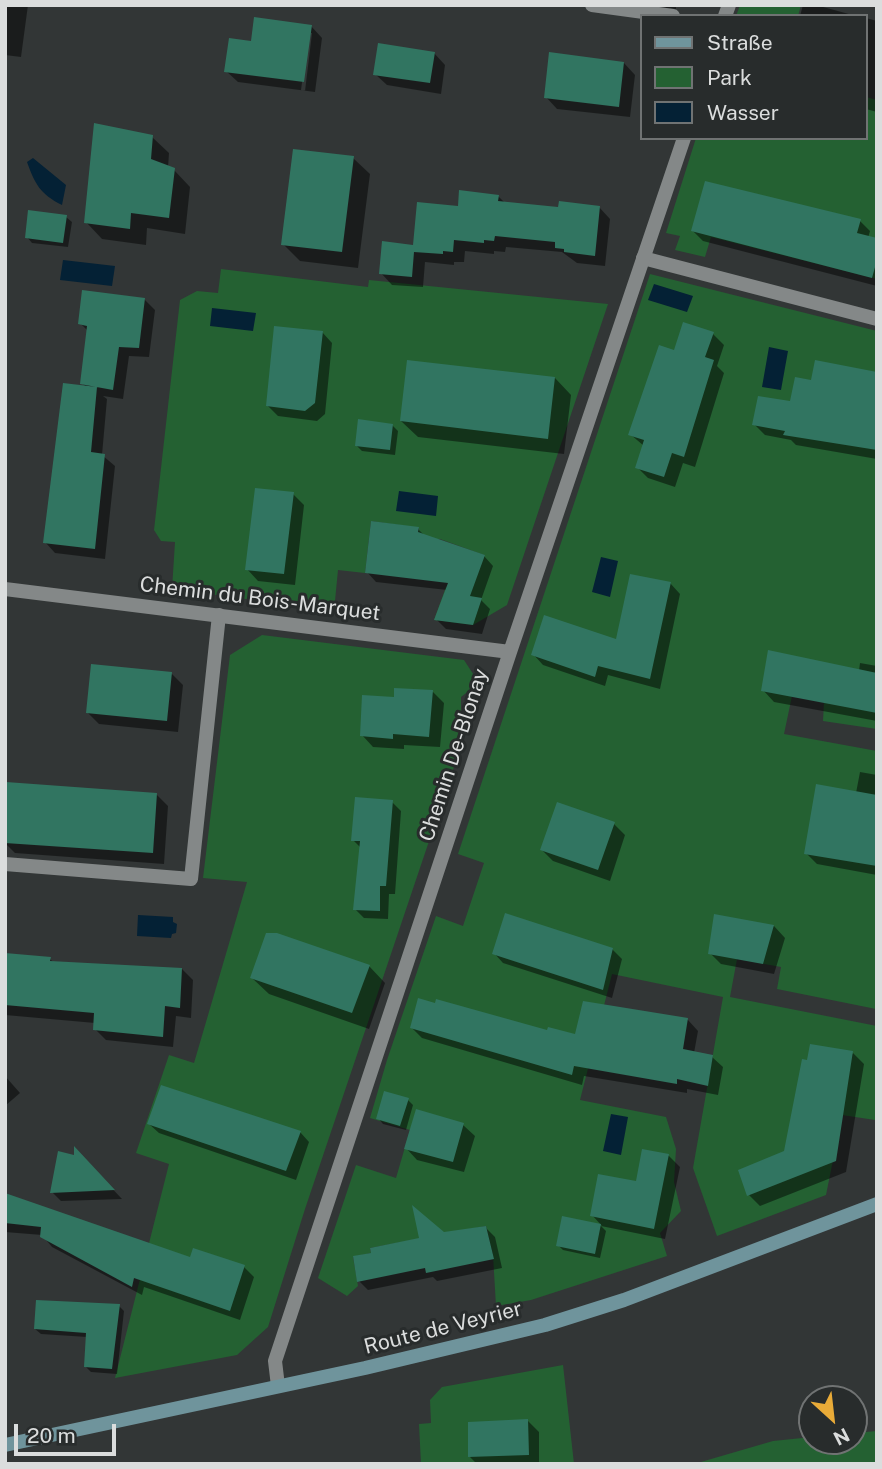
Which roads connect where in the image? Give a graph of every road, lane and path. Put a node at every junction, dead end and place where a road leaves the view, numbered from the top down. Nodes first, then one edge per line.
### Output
1 (592, 5) edge
2 (658, 14) edge
3 (683, 140) edge
4 (643, 258) junction
5 (877, 319) edge
6 (5, 589) edge
7 (219, 615) junction
8 (510, 652) junction
9 (5, 864) edge
10 (877, 1204) edge
11 (278, 1386) junction
12 (5, 1445) edge

1 - 2 street
3 - 4 street, Chemin De-Blonay
4 - 5 street
4 - 8 street, Chemin De-Blonay
6 - 7 street, Chemin du Bois-Marquet
7 - 8 street, Chemin du Bois-Marquet
7 - 9 street
8 - 11 street, Chemin De-Blonay
10 - 11 main road, Route de Veyrier
11 - 12 main road, Route de Veyrier

